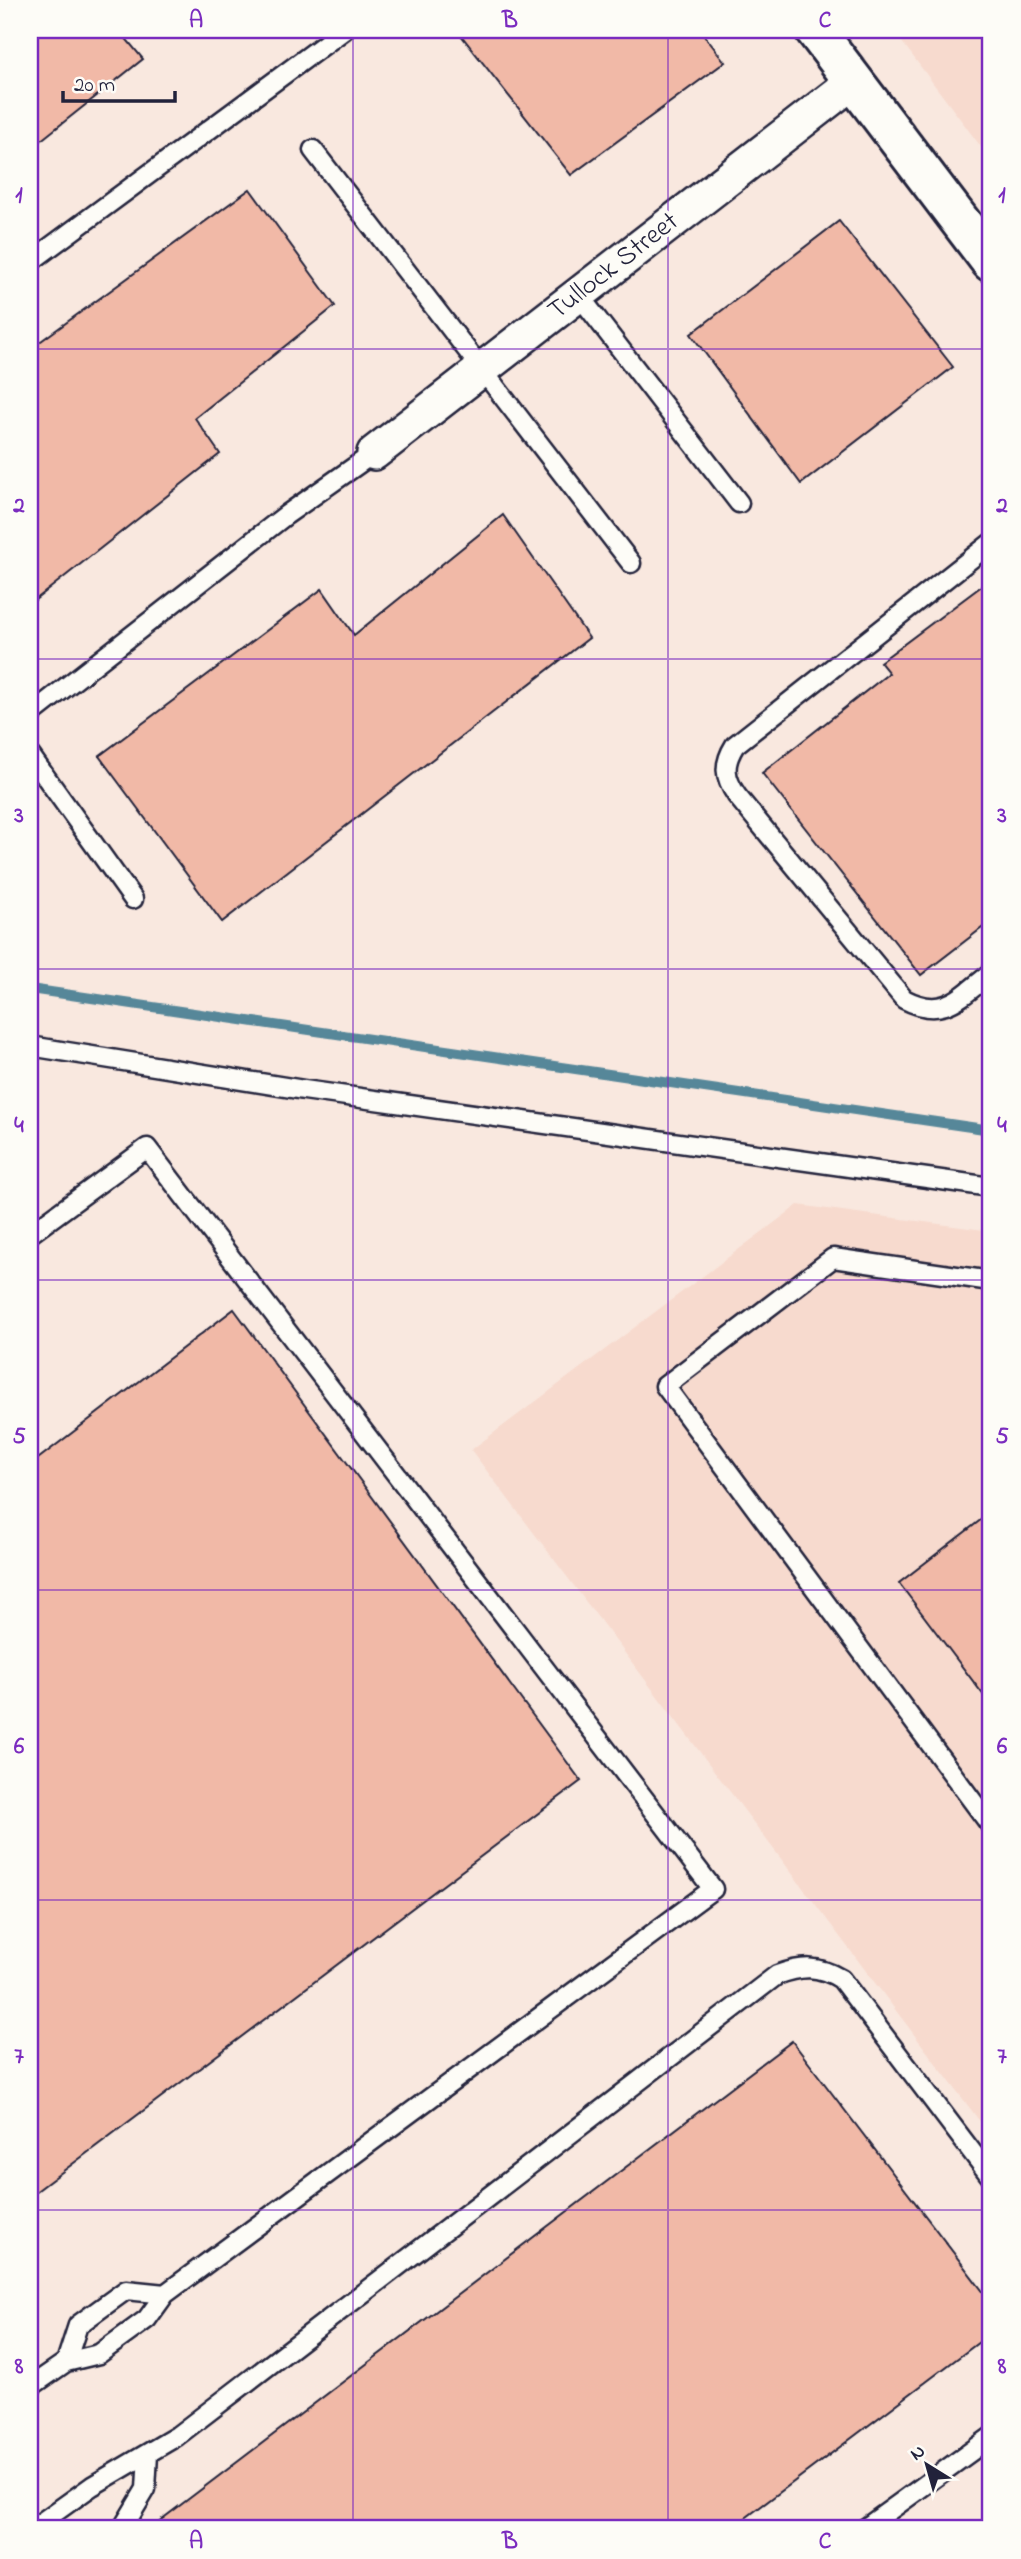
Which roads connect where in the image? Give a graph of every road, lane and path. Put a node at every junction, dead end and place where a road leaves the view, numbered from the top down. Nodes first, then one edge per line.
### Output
1 (344, 30) edge
2 (815, 30) edge
3 (854, 81) junction
4 (313, 150) dead end
5 (30, 262) edge
6 (991, 262) edge
7 (578, 294) junction
8 (480, 370) junction
9 (374, 453) joint
10 (739, 503) dead end
11 (991, 542) edge
12 (631, 563) dead end
13 (30, 715) edge
14 (30, 755) edge
15 (133, 899) dead end
16 (991, 973) edge
17 (30, 1046) edge
18 (991, 1187) edge
19 (30, 1234) edge
20 (991, 1281) edge
21 (991, 1826) edge
22 (991, 2177) edge
23 (165, 2294) junction
24 (66, 2361) junction
25 (30, 2387) edge
26 (991, 2437) edge
27 (148, 2454) junction
28 (32, 2529) edge
29 (122, 2529) edge
30 (864, 2529) edge

1 - 5 lane
2 - 3 street
3 - 6 street
3 - 7 street, Tullock Street
4 - 8 lane
7 - 8 street, Tullock Street
7 - 10 lane
8 - 9 street, Tullock Street
8 - 12 lane
9 - 13 lane
11 - 16 lane
14 - 15 lane
17 - 18 lane
19 - 23 lane
20 - 21 lane
22 - 27 lane
23 - 24 lane
23 - 24 lane
24 - 25 lane
26 - 30 lane
27 - 28 lane
27 - 29 lane

